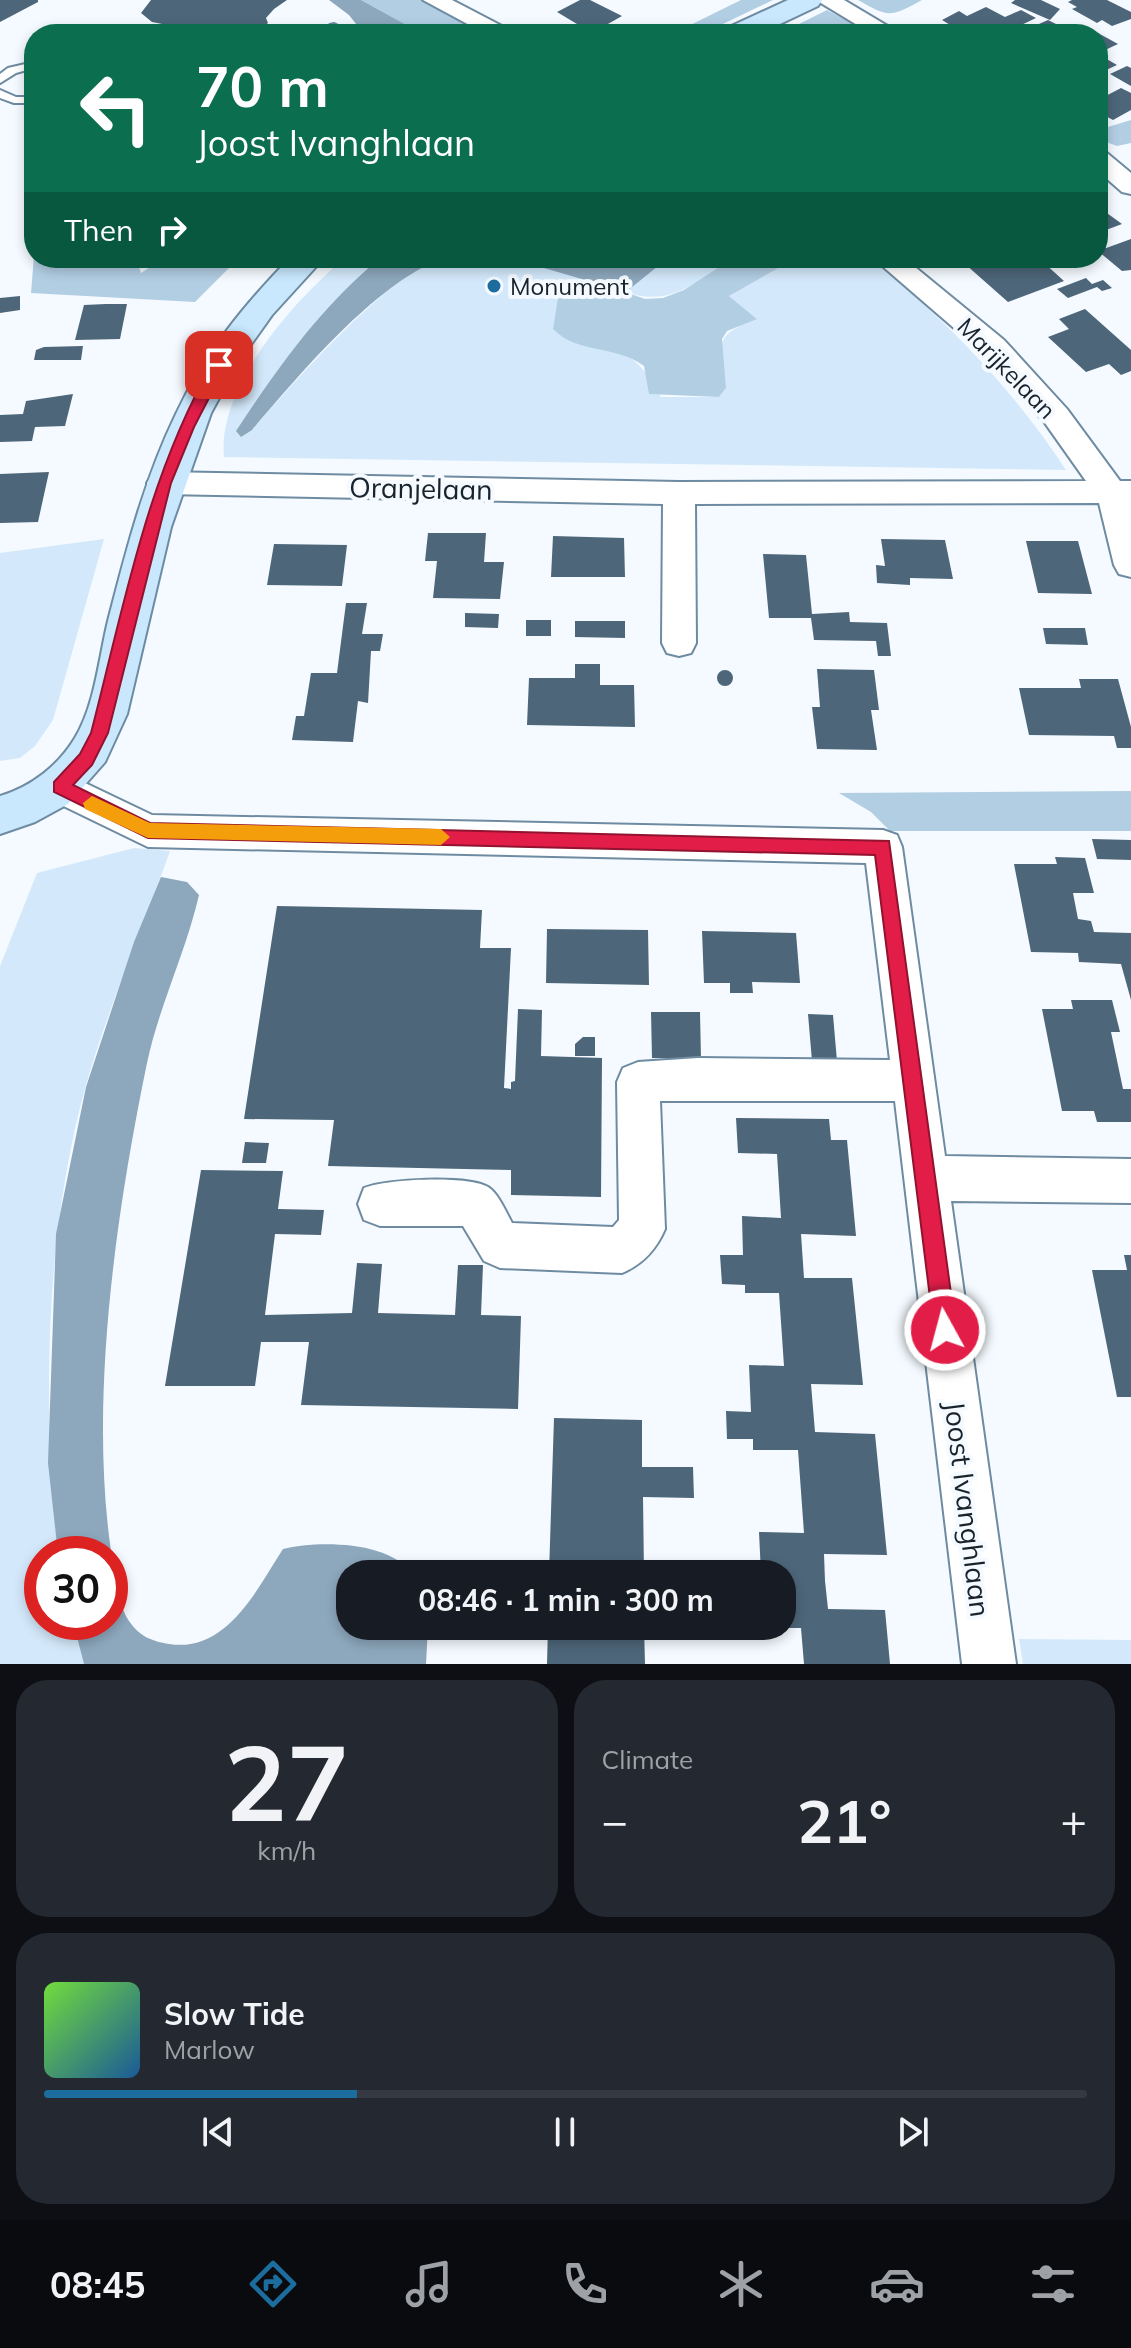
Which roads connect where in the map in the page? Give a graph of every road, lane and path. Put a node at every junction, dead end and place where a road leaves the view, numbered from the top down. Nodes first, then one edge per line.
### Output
1 (434, 0) edge
2 (809, 0) edge
3 (827, 0) edge
4 (484, 24) edge
5 (758, 24) edge
6 (871, 24) edge
7 (24, 67) edge
8 (0, 80) edge
9 (0, 93) edge
10 (24, 100) edge
11 (1108, 166) edge
12 (1131, 186) edge
13 (297, 268) edge
14 (899, 268) edge
15 (163, 483) junction
16 (1122, 492) edge
17 (679, 493) junction
18 (1131, 565) edge
19 (679, 643) dead end
20 (60, 787) junction
21 (0, 815) edge
22 (912, 1081) junction
23 (925, 1178) junction
24 (1131, 1181) edge
25 (380, 1204) dead end
26 (989, 1664) edge

1 - 4 street
2 - 5 street
3 - 6 street
7 - 8 lane
9 - 10 lane
11 - 12 street
13 - 15 street
14 - 16 street, Marijkelaan
15 - 17 street, Oranjelaan
15 - 20 street
16 - 17 street, Oranjelaan
16 - 18 street
17 - 19 street
20 - 21 street
20 - 22 street, Joost Ivanghlaan
22 - 23 street, Joost Ivanghlaan
22 - 25 street
23 - 24 street
23 - 26 street, Joost Ivanghlaan

